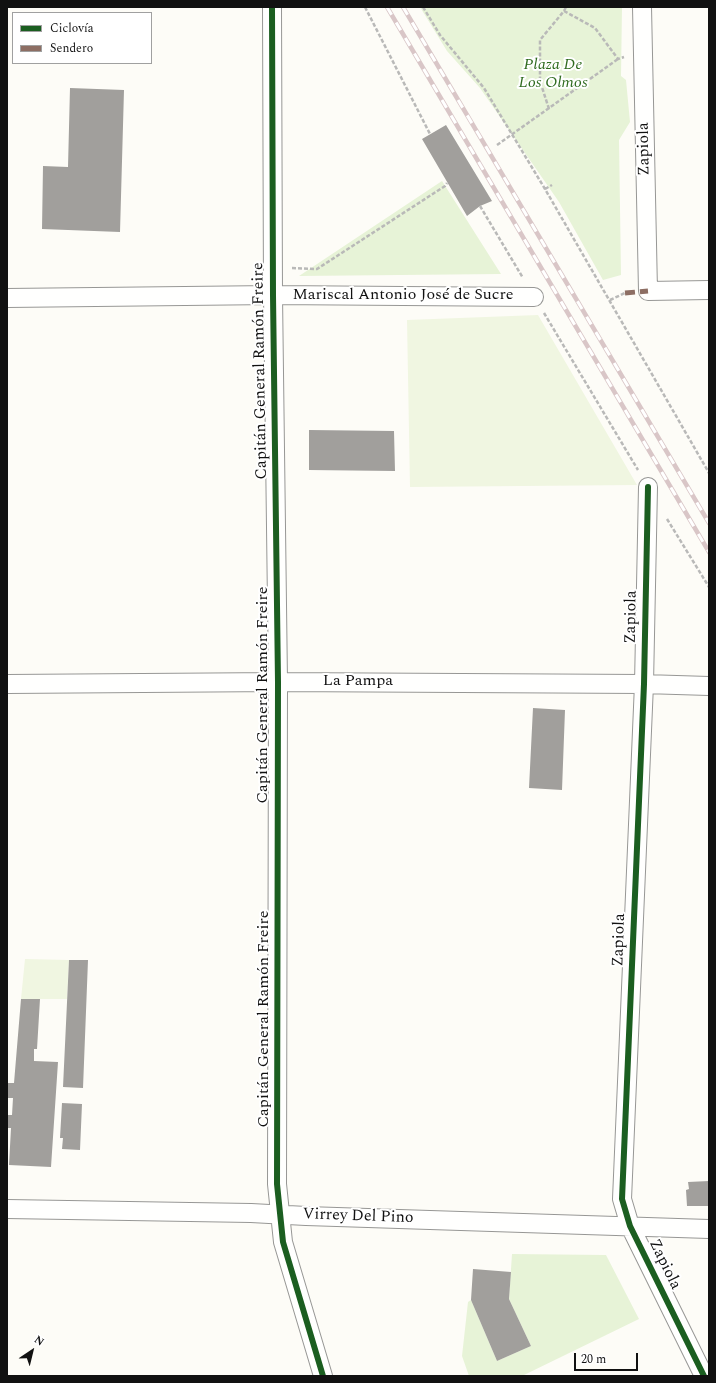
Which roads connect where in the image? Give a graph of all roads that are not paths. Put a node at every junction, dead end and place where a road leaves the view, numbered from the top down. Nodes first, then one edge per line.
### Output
1 (272, 7) edge
2 (642, 7) edge
3 (709, 290) edge
4 (273, 295) junction
5 (534, 297) road end
6 (7, 298) edge
7 (648, 487) road end
8 (278, 682) junction
9 (7, 684) edge
10 (644, 684) junction
11 (709, 686) edge
12 (7, 1208) edge
13 (279, 1214) junction
14 (630, 1226) junction
15 (709, 1229) edge
16 (324, 1376) edge
17 (704, 1376) edge

1 - 4 street, Capitán General Ramón Freire
2 - 3 street, Zapiola
4 - 5 street, Mariscal Antonio José de Sucre
4 - 6 street, Mariscal Antonio José de Sucre
4 - 8 street, Capitán General Ramón Freire
7 - 10 street, Zapiola
8 - 9 street, La Pampa
8 - 10 street, La Pampa
8 - 13 street, Capitán General Ramón Freire
10 - 11 street, La Pampa
10 - 14 street, Zapiola
12 - 13 street, Virrey Del Pino
13 - 14 street, Virrey Del Pino
13 - 16 street, Capitán General Ramón Freire
14 - 15 street, Virrey Del Pino
14 - 17 street, Zapiola

